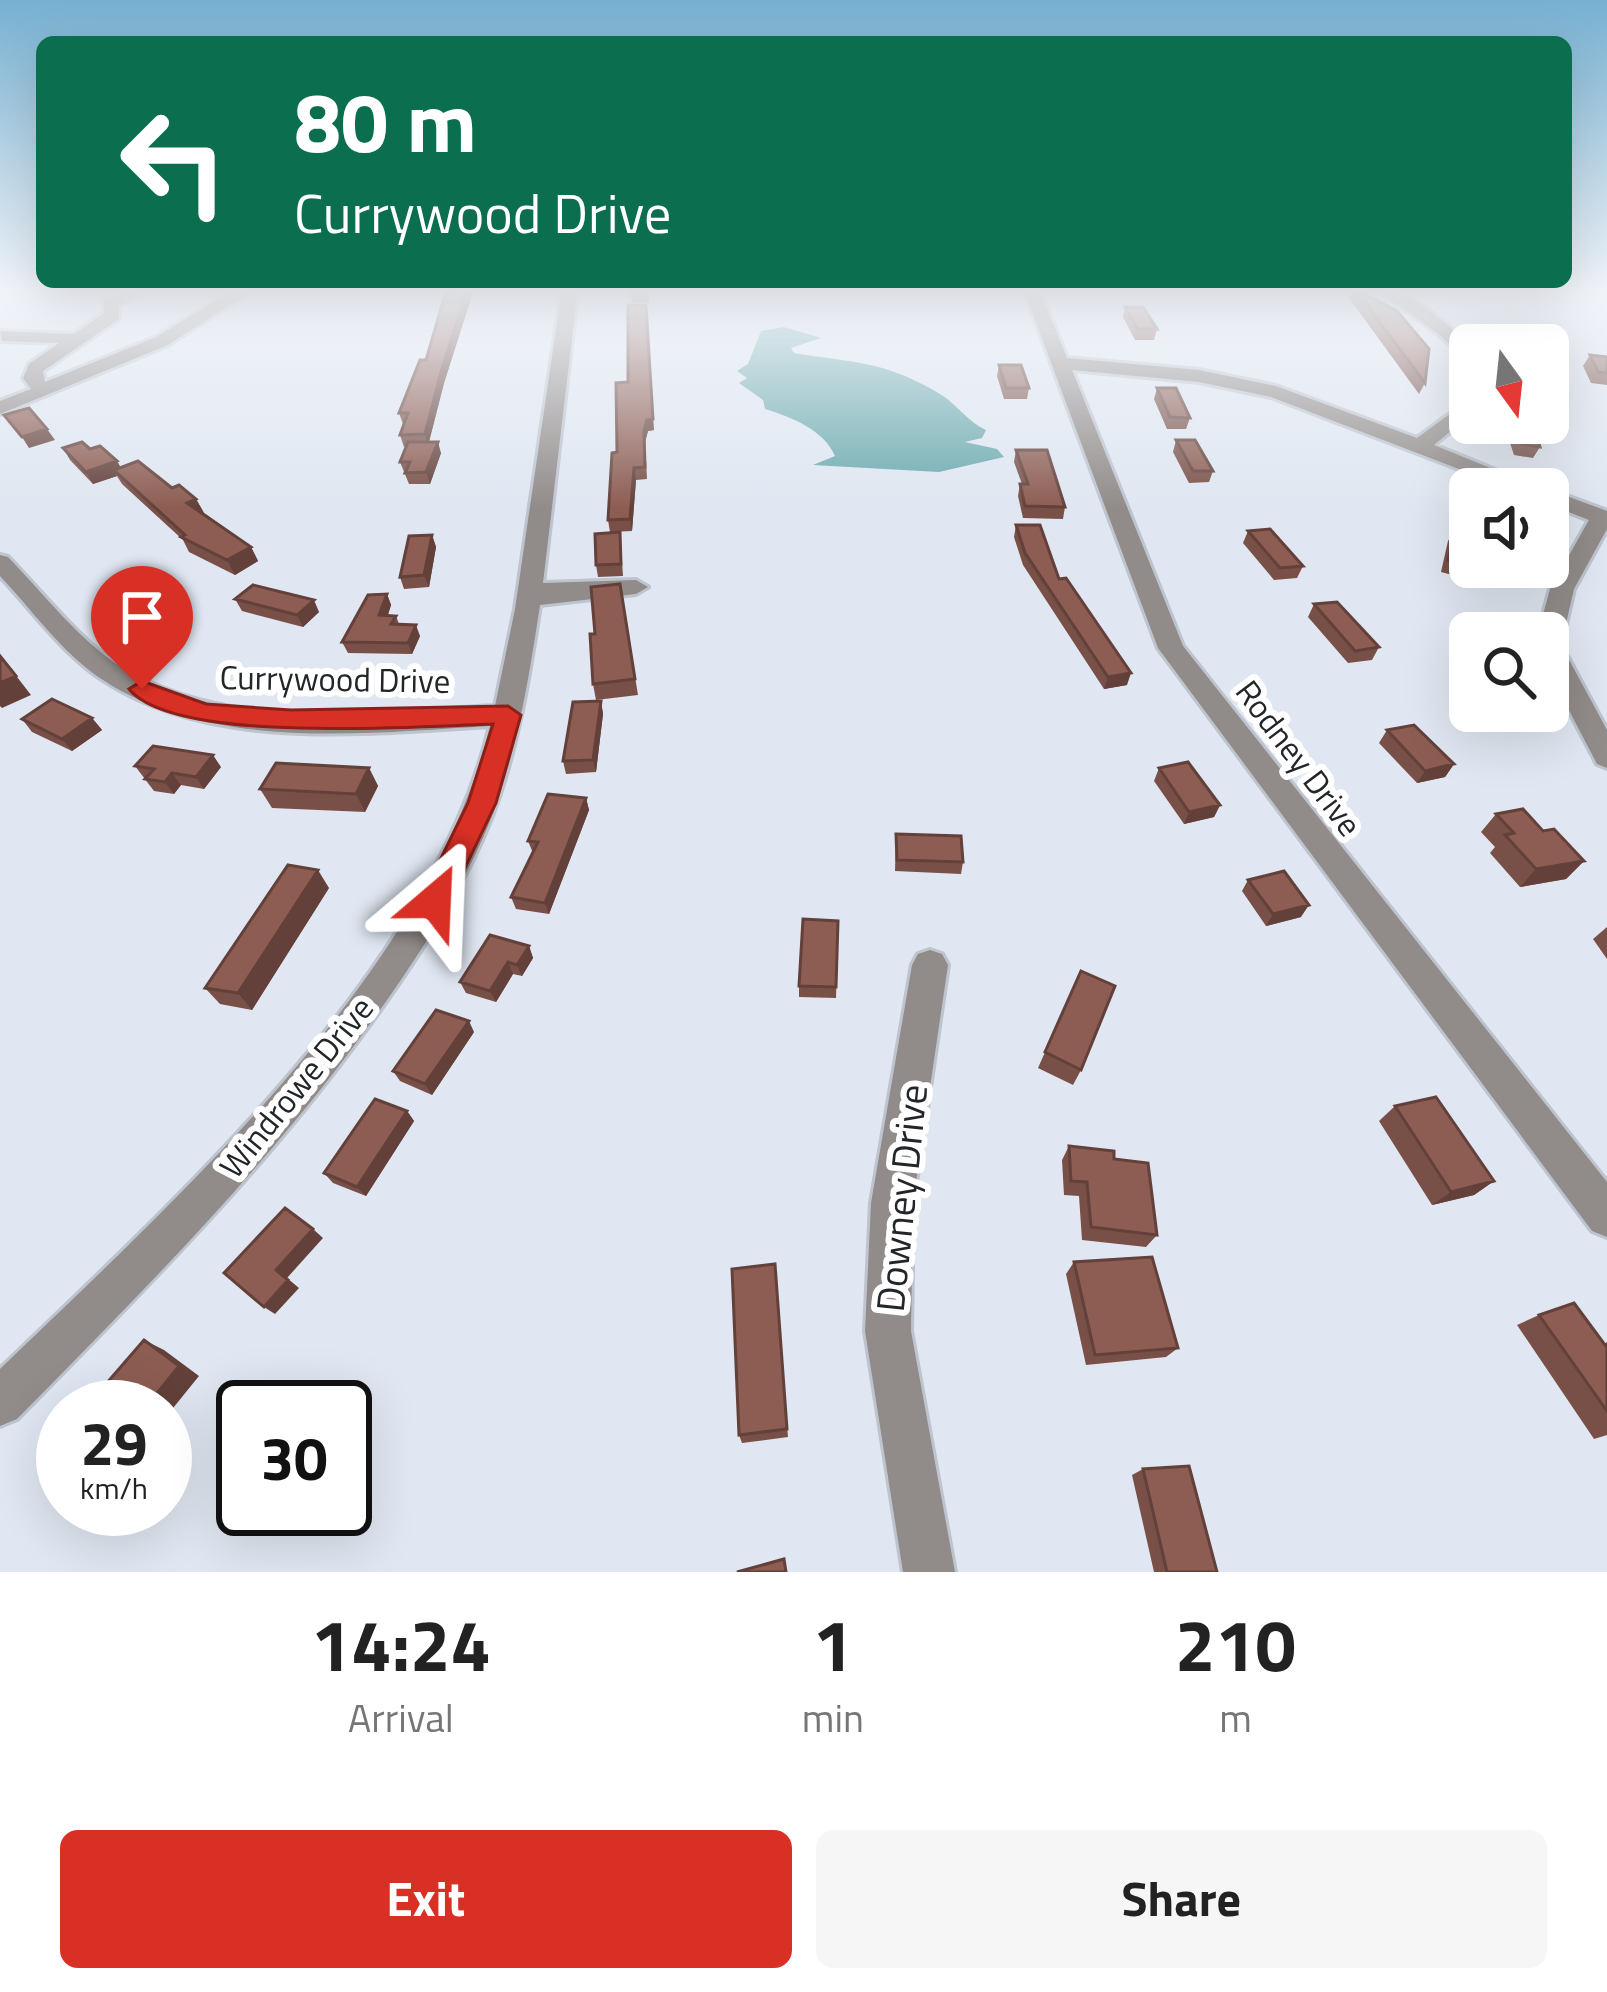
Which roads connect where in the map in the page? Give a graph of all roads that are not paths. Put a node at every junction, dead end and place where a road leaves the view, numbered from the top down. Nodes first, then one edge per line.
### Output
1 (45, 361) edge
2 (117, 361) edge
3 (560, 361) edge
4 (1060, 362) joint
5 (44, 394) junction
6 (0, 408) edge
7 (1449, 422) edge
8 (0, 425) edge
9 (1421, 445) junction
10 (1478, 468) edge
11 (1569, 504) edge
12 (1604, 518) edge
13 (0, 562) edge
14 (636, 587) dead end
15 (528, 595) junction
16 (508, 715) junction
17 (1607, 757) edge
18 (930, 965) dead end
19 (1607, 1216) edge
20 (0, 1402) edge
21 (929, 1572) edge

1 - 5 street
2 - 5 street
3 - 15 street, Windrowe Drive
4 - 9 street
4 - 19 street, Rodney Drive
5 - 6 street
6 - 8 street
7 - 9 street
9 - 10 street
11 - 12 street
12 - 17 street
13 - 16 street, Currywood Drive
14 - 15 street
15 - 16 street, Windrowe Drive
16 - 20 street, Windrowe Drive
18 - 21 street, Downey Drive

